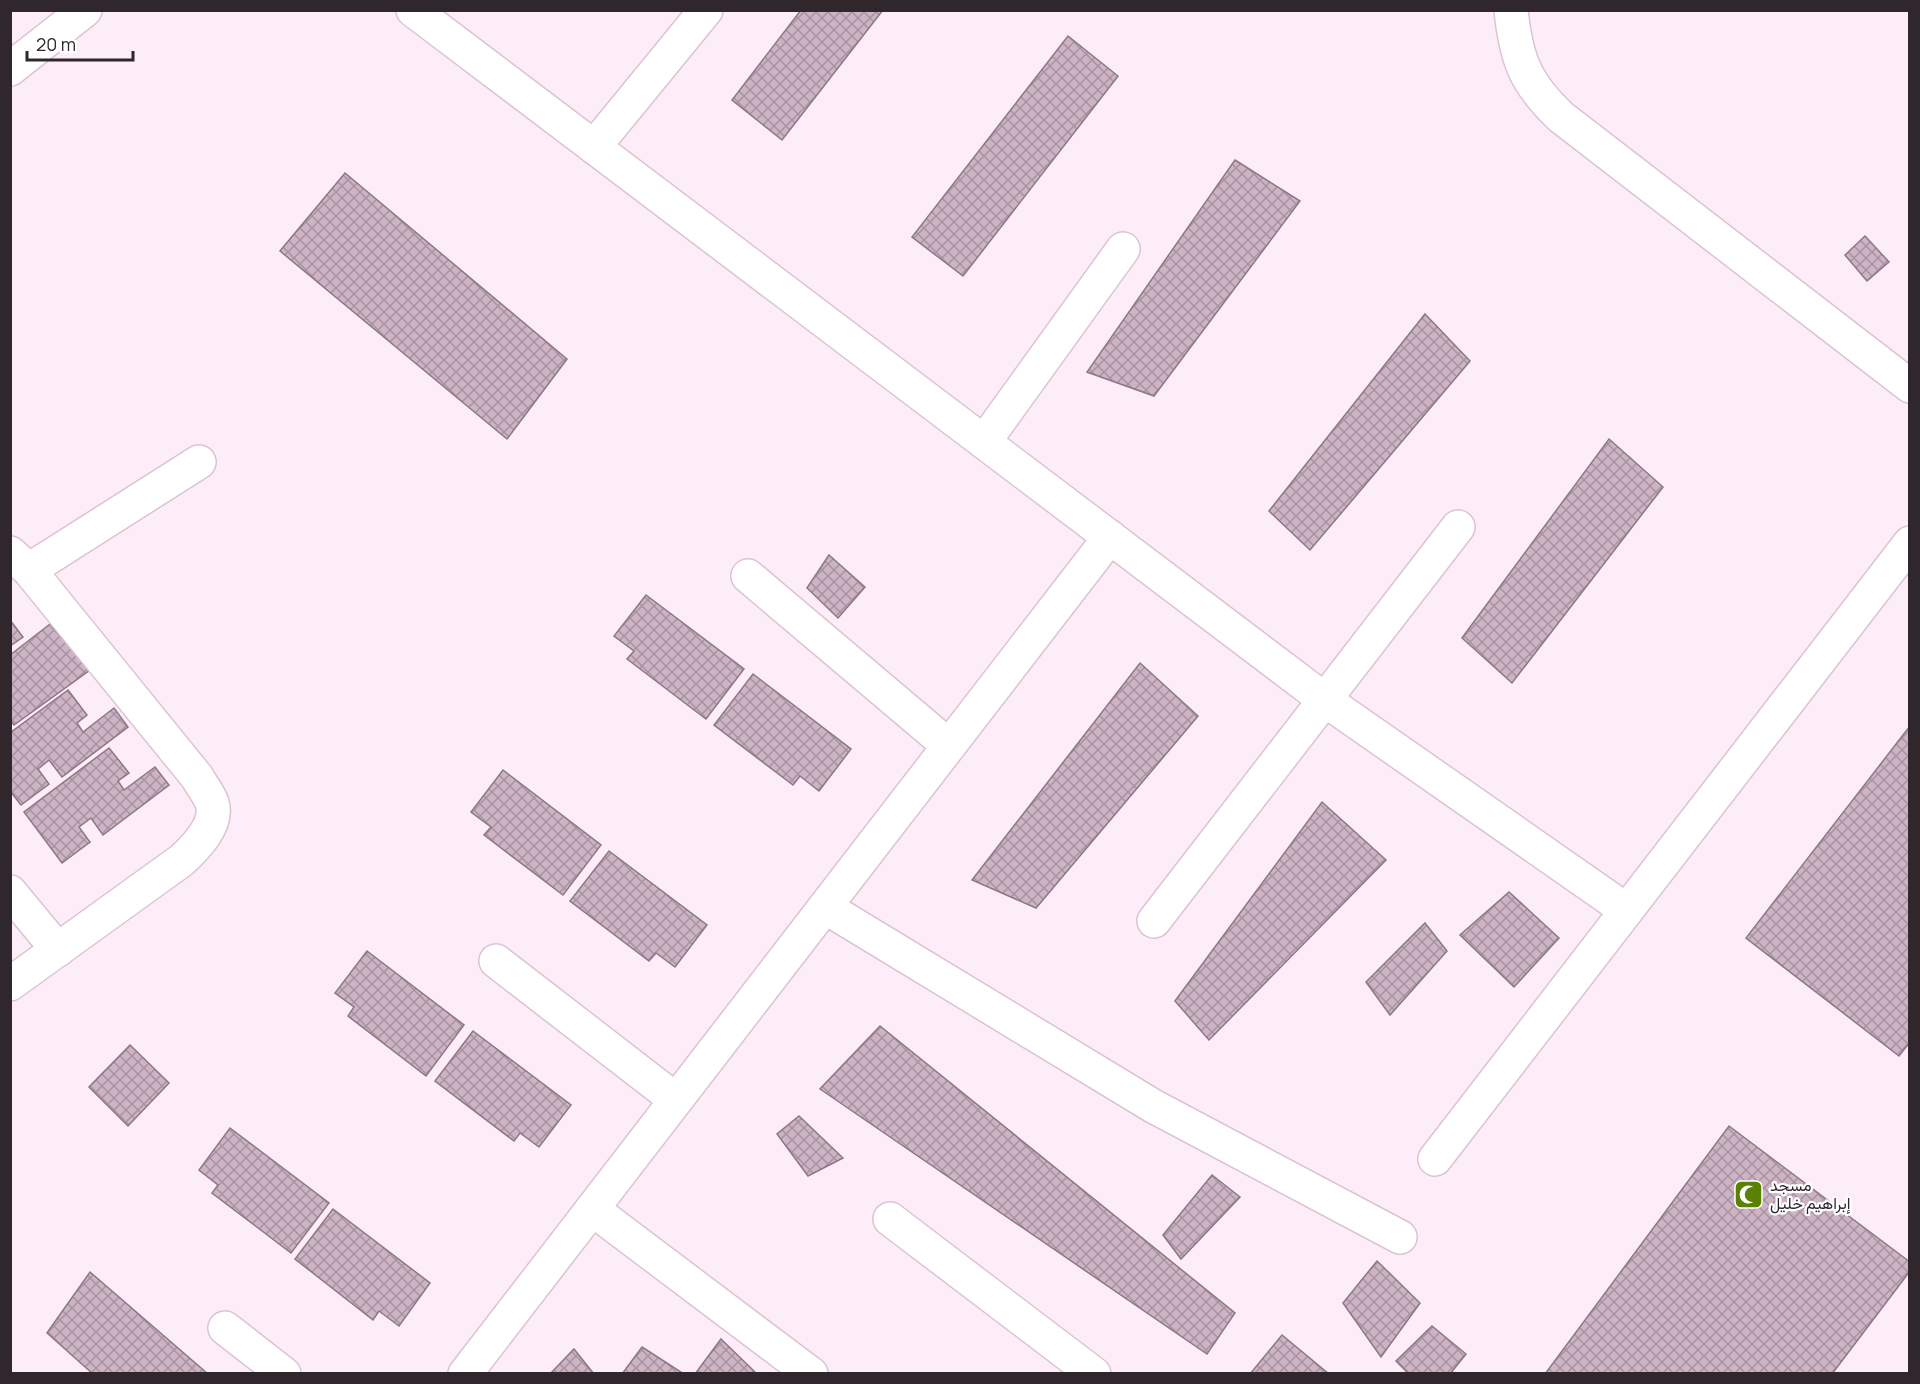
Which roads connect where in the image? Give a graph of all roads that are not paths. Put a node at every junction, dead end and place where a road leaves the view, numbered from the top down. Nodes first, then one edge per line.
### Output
1 (85, 10) edge
2 (413, 10) edge
3 (706, 10) edge
4 (1512, 10) edge
5 (10, 69) edge
6 (594, 147) junction
7 (1123, 249) dead end
8 (1910, 386) edge
9 (984, 442) junction
10 (199, 462) dead end
11 (1458, 527) dead end
12 (1110, 537) junction
13 (1910, 543) edge
14 (20, 561) edge
15 (748, 576) dead end
16 (1325, 700) junction
17 (949, 746) junction
18 (10, 892) edge
19 (825, 907) junction
20 (1626, 910) junction
21 (1154, 921) dead end
22 (58, 950) junction
23 (496, 961) dead end
24 (10, 984) edge
25 (676, 1100) junction
26 (1435, 1160) dead end
27 (592, 1209) junction
28 (890, 1220) dead end
29 (1400, 1237) dead end
30 (225, 1328) dead end
31 (284, 1374) edge
32 (465, 1374) edge
33 (811, 1374) edge
34 (1094, 1374) edge

1 - 5 street
2 - 6 street
3 - 6 street
4 - 8 street
6 - 9 street
7 - 9 street
9 - 12 street
10 - 14 street
11 - 16 street
12 - 16 street
12 - 17 street
13 - 20 street
14 - 22 street
15 - 17 street
16 - 20 street
16 - 21 street
17 - 19 street
18 - 22 street
19 - 25 street
19 - 29 street
20 - 26 street
22 - 24 street
23 - 25 street
25 - 27 street
27 - 32 street
27 - 33 street
28 - 34 street
30 - 31 street

